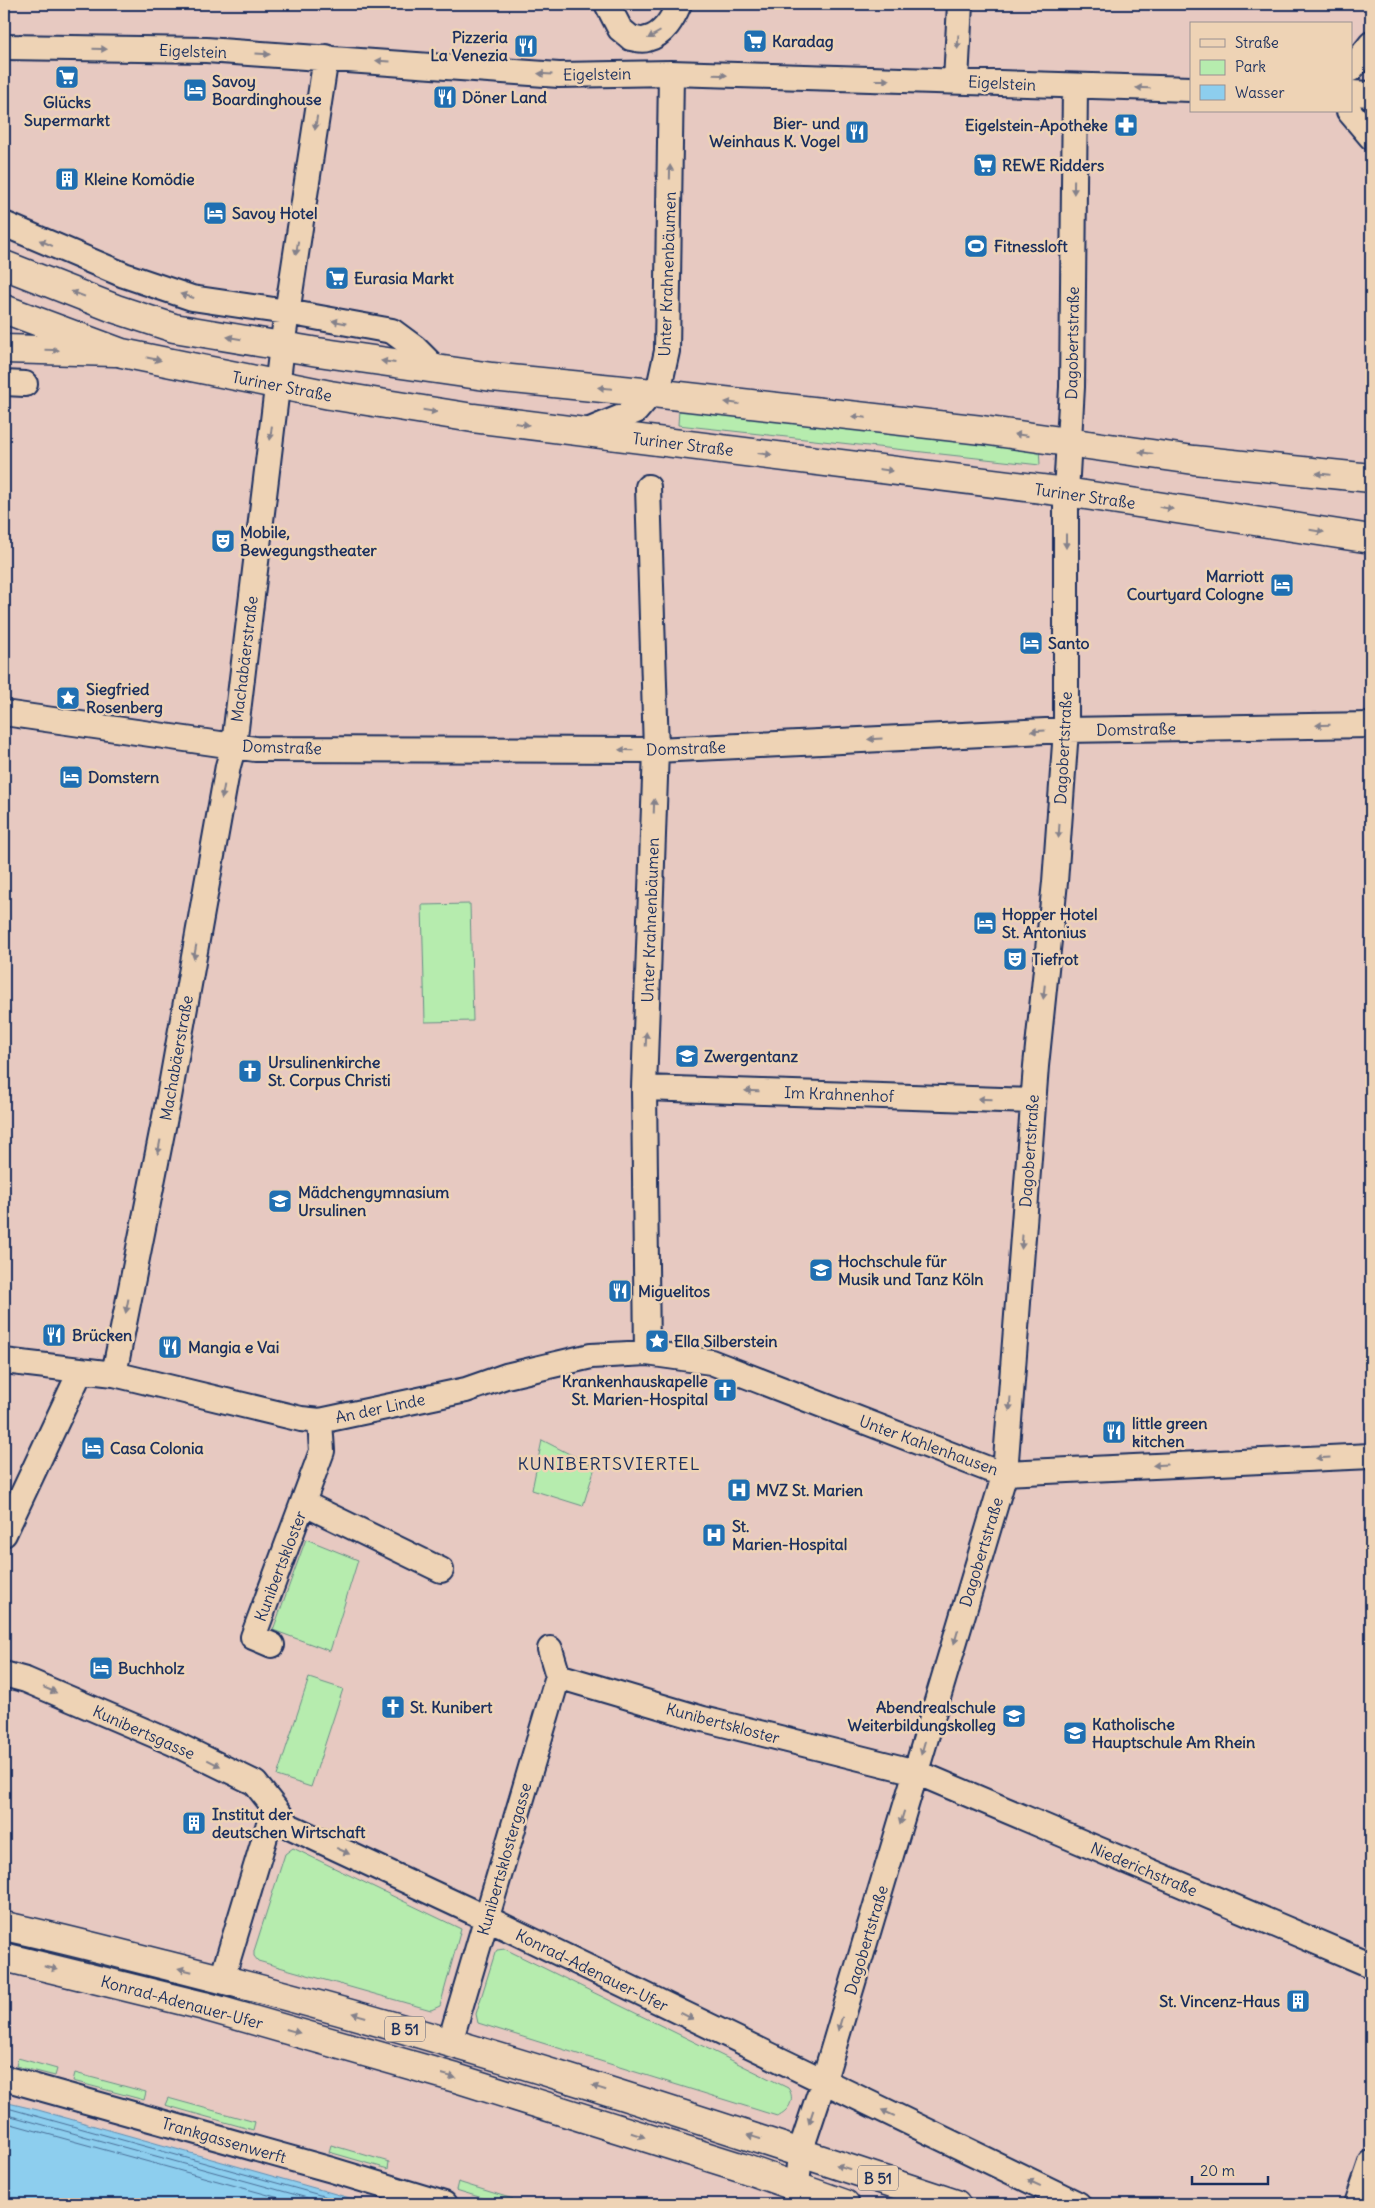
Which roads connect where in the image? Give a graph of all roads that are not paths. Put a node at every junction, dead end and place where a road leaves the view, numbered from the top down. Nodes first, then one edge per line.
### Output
1 (607, 4) edge
2 (679, 4) edge
3 (960, 4) edge
4 (631, 38) junction
5 (1371, 44) edge
6 (4, 47) edge
7 (326, 57) junction
8 (1352, 68) edge
9 (671, 73) junction
10 (629, 74) junction
11 (956, 80) junction
12 (1075, 86) junction
13 (1190, 89) edge
14 (1352, 93) edge
15 (1371, 94) edge
16 (1350, 112) edge
17 (1371, 137) edge
18 (4, 224) edge
19 (4, 265) edge
20 (4, 309) edge
21 (287, 312) junction
22 (282, 346) junction
23 (4, 349) edge
24 (122, 352) junction
25 (436, 369) junction
26 (277, 384) junction
27 (653, 392) junction
28 (585, 432) junction
29 (1069, 441) junction
30 (1371, 478) edge
31 (648, 487) dead end
32 (1066, 492) junction
33 (1371, 539) edge
34 (4, 713) edge
35 (1371, 725) edge
36 (1066, 730) junction
37 (234, 745) junction
38 (656, 750) junction
39 (644, 1088) junction
40 (1033, 1101) junction
41 (647, 1353) junction
42 (4, 1362) edge
43 (81, 1370) junction
44 (114, 1374) junction
45 (320, 1421) junction
46 (1371, 1456) edge
47 (1005, 1473) junction
48 (303, 1503) junction
49 (4, 1534) edge
50 (441, 1570) dead end
51 (272, 1646) dead end
52 (550, 1649) dead end
53 (4, 1674) edge
54 (558, 1676) junction
55 (916, 1772) junction
56 (274, 1807) junction
57 (486, 1918) junction
58 (4, 1926) edge
59 (4, 1957) edge
60 (1371, 1966) edge
61 (222, 1979) junction
62 (450, 2042) junction
63 (4, 2078) edge
64 (823, 2082) junction
65 (800, 2152) junction
66 (1371, 2163) edge
67 (797, 2187) junction
68 (444, 2204) edge
69 (845, 2204) edge
70 (956, 2204) edge
71 (1078, 2204) edge
72 (1357, 2204) edge

1 - 4 street
2 -> 4 street
3 -> 11 street
4 - 10 street
5 - 8 street
6 -> 7 street, Eigelstein
10 -> 7 street, Eigelstein
7 -> 21 street, Machabäerstraße
9 - 10 street, Eigelstein
9 -> 11 street, Eigelstein
27 -> 9 street, Unter Krahnenbäumen
11 - 12 street, Eigelstein
13 -> 12 street, Eigelstein
12 -> 29 street, Dagobertstraße
14 - 15 street
16 - 17 street
21 -> 18 street
22 -> 19 main road
20 - 24 main road, Turiner Straße
21 - 22 street, Machabäerstraße
25 -> 21 street
25 -> 22 main road
22 - 26 street, Machabäerstraße
23 -> 24 main road
24 -> 26 main road, Turiner Straße
27 -> 25 main road
26 -> 28 main road, Turiner Straße
26 -> 37 street, Machabäerstraße
27 - 28 street, Unter Krahnenbäumen
29 -> 27 main road
28 -> 32 main road, Turiner Straße
30 -> 29 main road
29 - 32 street, Dagobertstraße
31 - 38 street, Unter Krahnenbäumen
32 -> 33 main road, Turiner Straße
32 -> 36 street, Dagobertstraße
34 - 37 street, Domstraße
35 -> 36 street, Domstraße
36 -> 38 street, Domstraße
36 -> 40 street, Dagobertstraße
38 -> 37 street, Domstraße
37 -> 44 street, Machabäerstraße
39 -> 38 street, Unter Krahnenbäumen
40 -> 39 street, Im Krahnenhof
39 - 41 street, Unter Krahnenbäumen
40 -> 47 street, Dagobertstraße
41 - 45 street, An der Linde
41 - 47 street, Unter Kahlenhausen
42 - 43 street, An der Linde
43 - 44 street, An der Linde
43 - 49 street
44 - 45 street, An der Linde
45 - 48 street, Kunibertskloster
46 -> 47 street, Unter Kahlenhausen
47 -> 55 street, Dagobertstraße
48 - 50 street, Kunibertskloster
48 - 51 street, Kunibertskloster
52 - 54 street
53 -> 56 street, Kunibertsgasse
54 - 55 street, Kunibertskloster
54 - 57 street, Kunibertsklostergasse
55 - 60 street, Niederichstraße
55 -> 64 street, Dagobertstraße
56 -> 57 street, Konrad-Adenauer-Ufer
56 - 61 street, Konrad-Adenauer-Ufer
57 - 62 street, Kunibertsklostergasse
57 -> 64 street, Konrad-Adenauer-Ufer
61 -> 58 main road, Konrad-Adenauer-Ufer / B 51
59 -> 67 main road, Konrad-Adenauer-Ufer / B 51
62 -> 61 main road, Konrad-Adenauer-Ufer / B 51
65 -> 62 main road, Konrad-Adenauer-Ufer / B 51
63 - 68 street, Trankgassenwerft
64 -> 65 street, Dagobertstraße
71 -> 64 street, Konrad-Adenauer-Ufer
65 - 67 street, Dagobertstraße
70 -> 65 main road, Konrad-Adenauer-Ufer / B 51
66 - 72 street
67 - 69 main road, Konrad-Adenauer-Ufer / B 51

